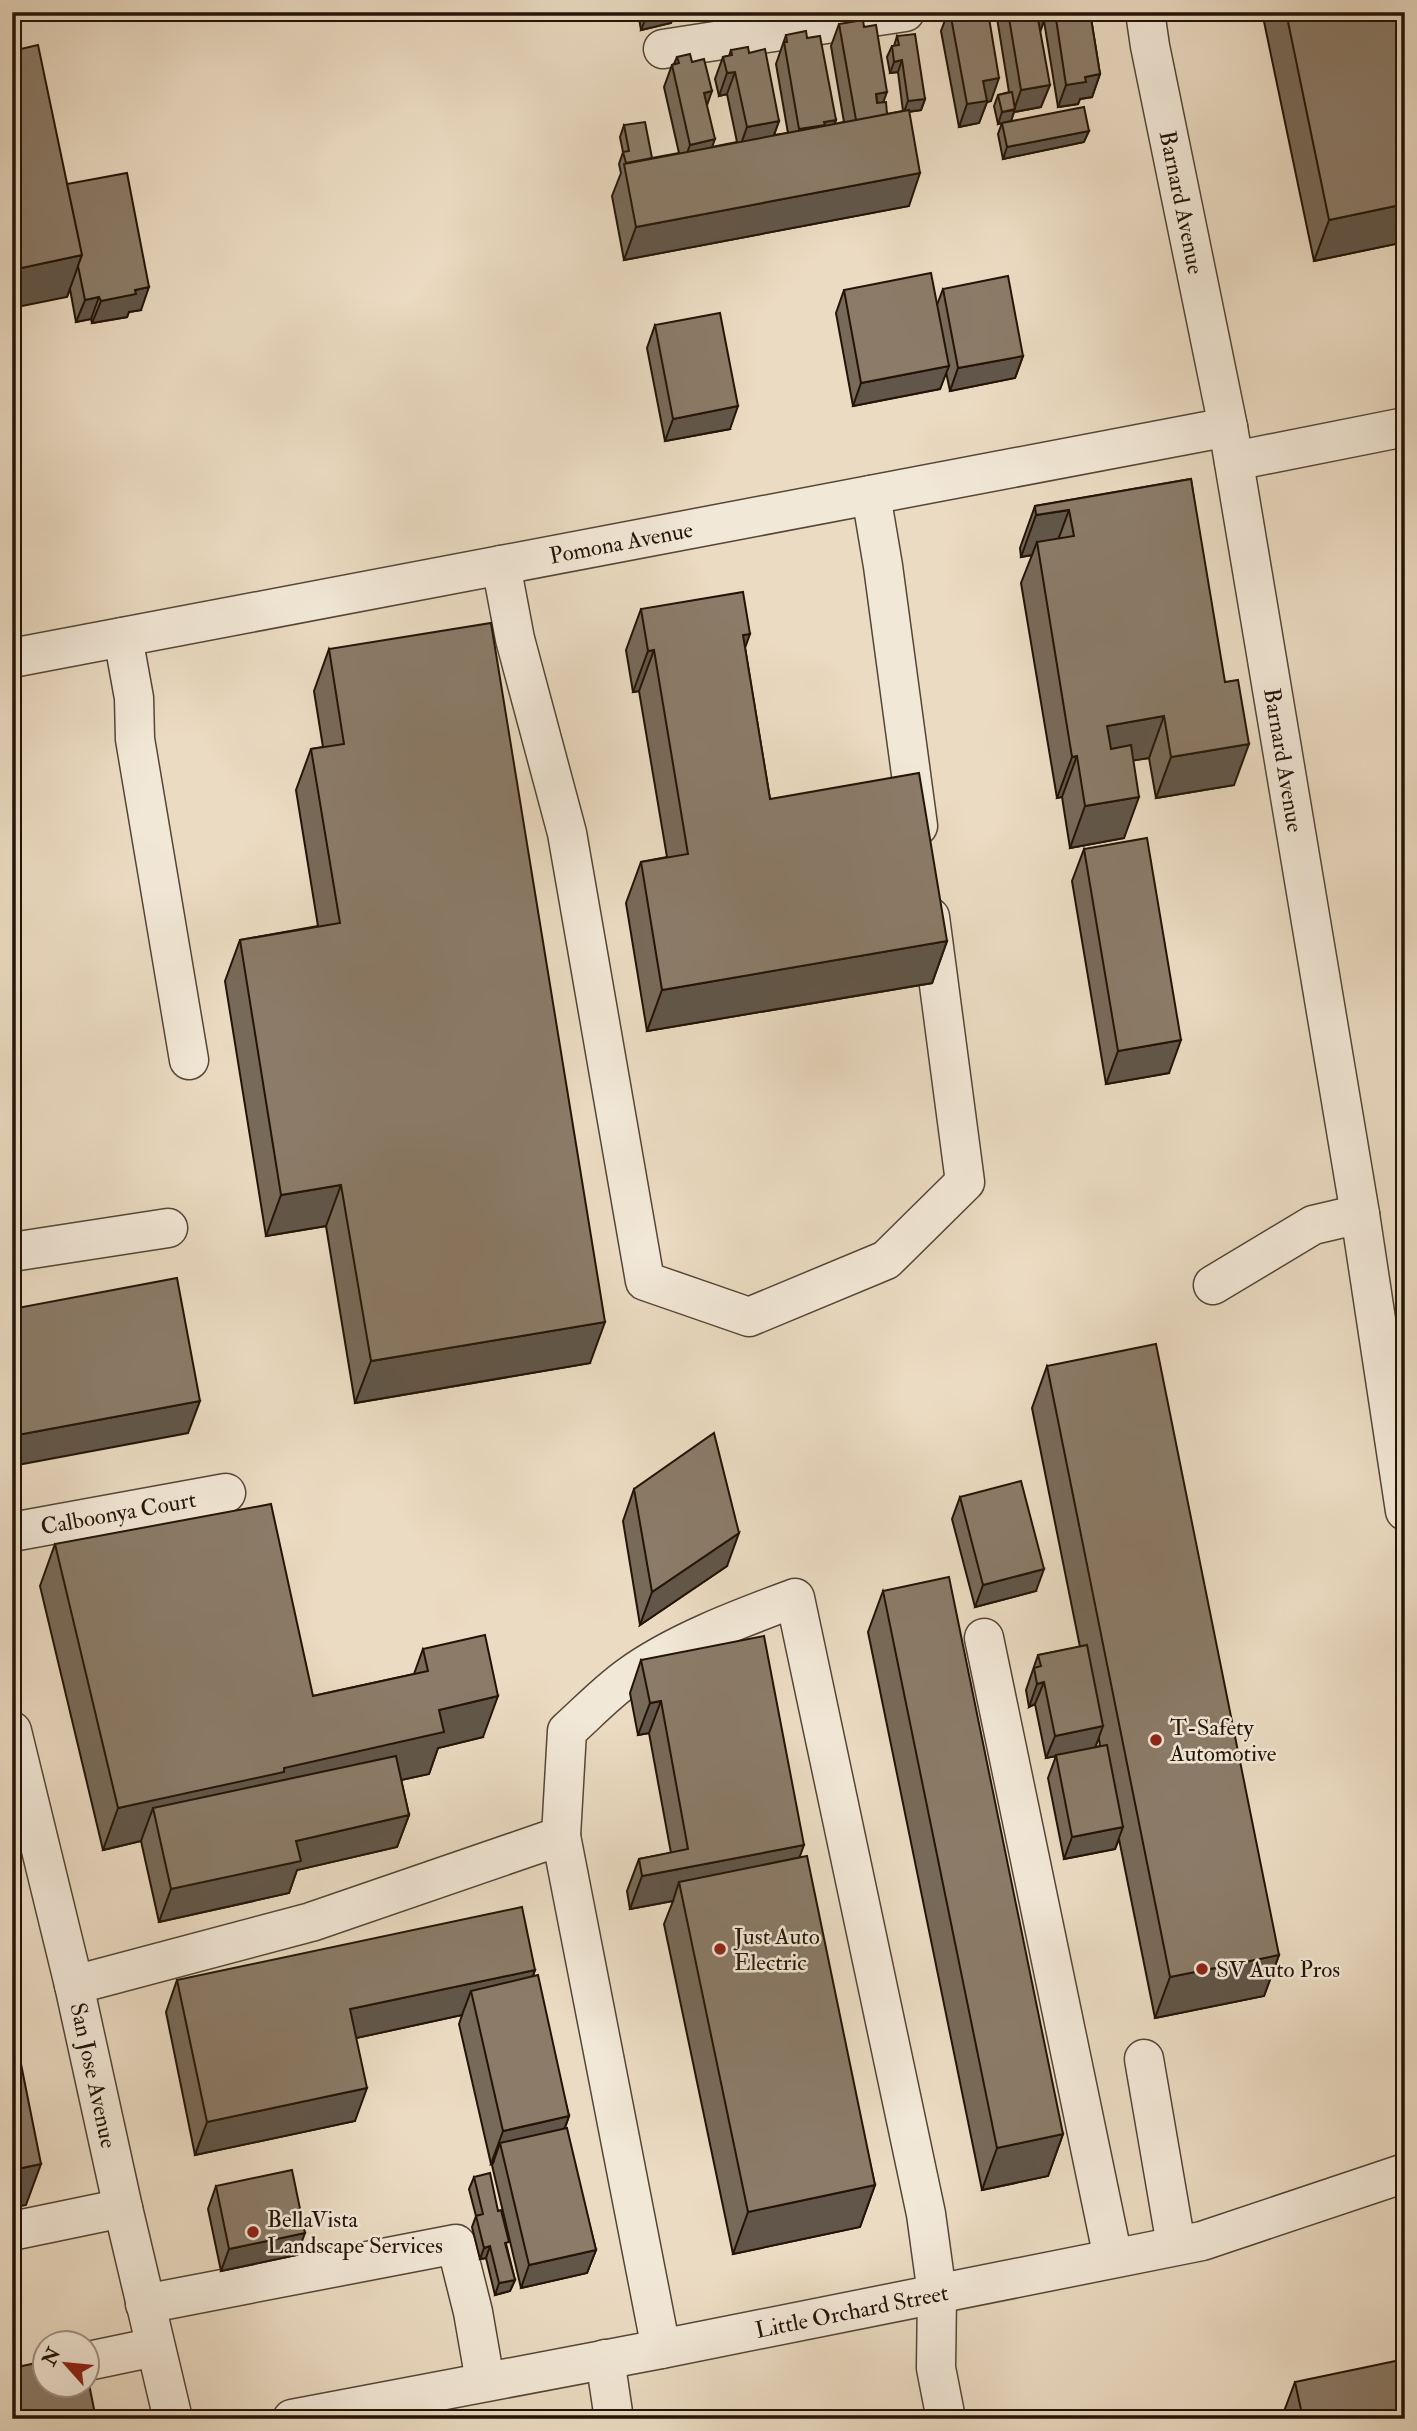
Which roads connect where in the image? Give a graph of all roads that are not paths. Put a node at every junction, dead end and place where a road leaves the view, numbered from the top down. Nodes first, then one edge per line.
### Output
1 (905, 12) edge
2 (1145, 12) edge
3 (663, 49) dead end
4 (1405, 427) edge
5 (1231, 444) junction
6 (871, 495) junction
7 (501, 565) junction
8 (123, 637) junction
9 (12, 658) edge
10 (189, 1060) dead end
11 (1360, 1214) junction
12 (168, 1228) dead end
13 (12, 1252) edge
14 (1213, 1285) dead end
15 (226, 1493) dead end
16 (1405, 1511) edge
17 (12, 1532) edge
18 (984, 1638) dead end
19 (12, 1731) edge
20 (561, 1836) junction
21 (74, 1985) junction
22 (1144, 2059) dead end
23 (1405, 2173) edge
24 (123, 2208) junction
25 (12, 2231) edge
26 (1176, 2245) junction
27 (1113, 2258) junction
28 (937, 2294) junction
29 (145, 2304) junction
30 (155, 2347) junction
31 (661, 2348) junction
32 (102, 2358) edge
33 (605, 2359) junction
34 (485, 2381) junction
35 (173, 2419) edge
36 (292, 2419) edge
37 (614, 2419) edge
38 (946, 2419) edge

1 - 3 street
2 - 5 street, Barnard Avenue
4 - 5 street, Pomona Avenue
5 - 6 street, Pomona Avenue
5 - 11 street, Barnard Avenue
6 - 7 street, Pomona Avenue
6 - 7 street
7 - 8 street, Pomona Avenue
8 - 9 street, Pomona Avenue
8 - 10 street
11 - 14 street
11 - 16 street, Barnard Avenue
12 - 13 street
15 - 17 street, Calboonya Court
18 - 27 street
19 - 21 street, San Jose Avenue
20 - 21 street
20 - 28 street
20 - 31 street
21 - 24 street, San Jose Avenue
22 - 26 street
23 - 26 street, Little Orchard Street
24 - 25 street
24 - 29 street, San Jose Avenue
26 - 27 street, Little Orchard Street
27 - 28 street, Little Orchard Street
28 - 31 street, Little Orchard Street
28 - 38 street
29 - 30 street, San Jose Avenue
29 - 34 street
30 - 32 street
30 - 35 street, San Jose Avenue
31 - 33 street, Little Orchard Street
33 - 34 street, Little Orchard Street
33 - 37 street
34 - 36 street, Little Orchard Street

